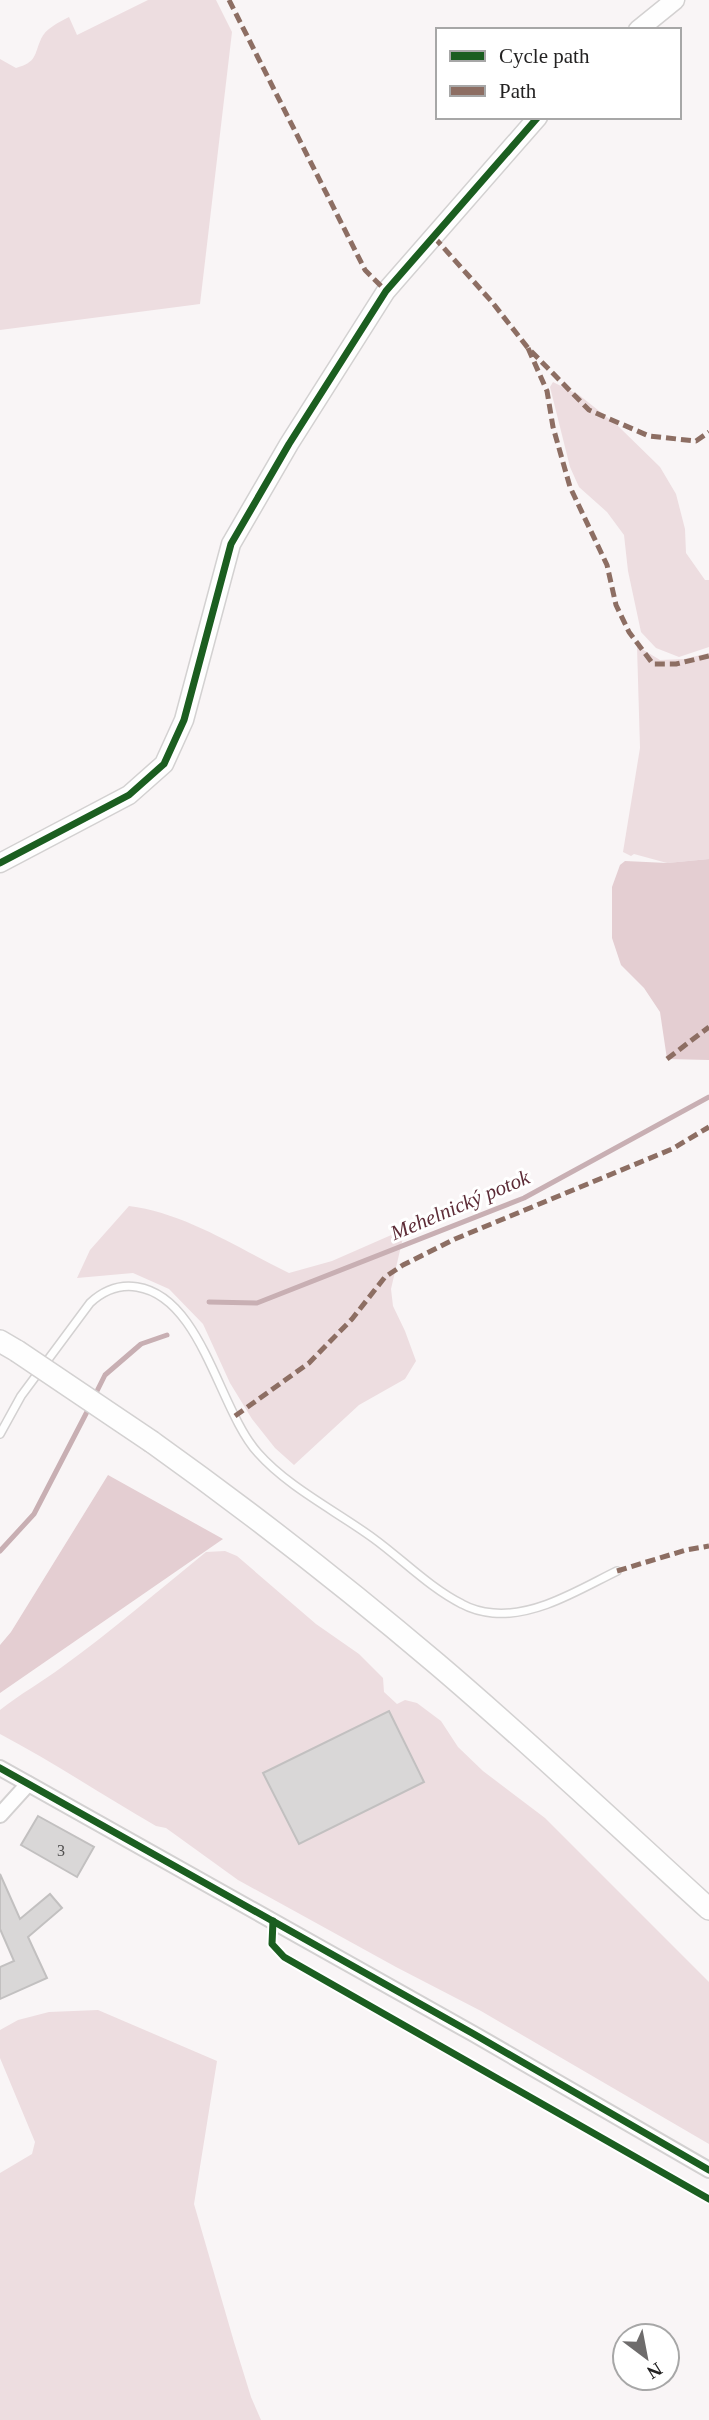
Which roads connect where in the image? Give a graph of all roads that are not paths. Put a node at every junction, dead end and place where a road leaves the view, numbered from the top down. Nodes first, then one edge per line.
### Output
1 (675, 0) edge
2 (640, 28) edge
3 (536, 119) edge
4 (0, 863) edge
5 (8, 1346) edge
6 (0, 1434) edge
7 (617, 1571) dead end
8 (0, 1768) edge
9 (28, 1784) junction
10 (0, 1815) edge
11 (709, 1909) edge
12 (709, 2170) edge

1 - 2 street
3 - 4 street
5 - 11 main road, bridge
6 - 7 lane
8 - 9 street
9 - 10 street
9 - 12 street

